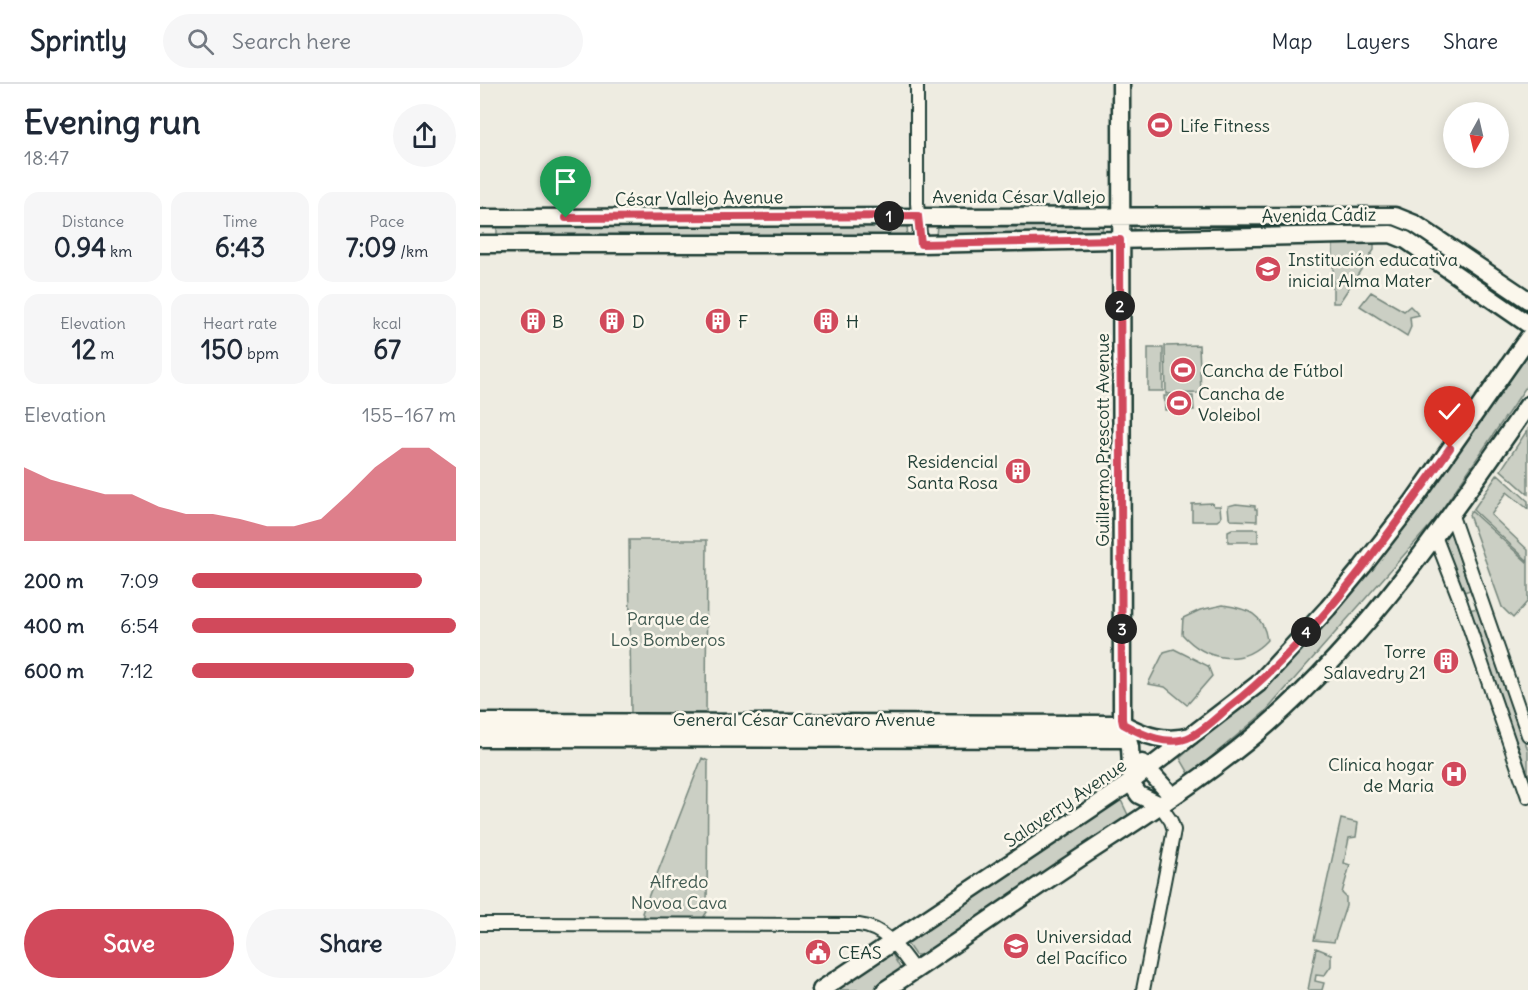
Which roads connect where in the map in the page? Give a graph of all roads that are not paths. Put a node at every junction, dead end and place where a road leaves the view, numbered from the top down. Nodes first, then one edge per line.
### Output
1 (917, 84) edge
2 (1121, 84) edge
3 (918, 216) junction
4 (1121, 216) junction
5 (480, 218) edge
6 (1120, 240) junction
7 (480, 244) edge
8 (921, 244) junction
9 (1528, 300) edge
10 (1528, 324) edge
11 (1528, 338) edge
12 (1528, 405) edge
13 (1452, 516) junction
14 (1435, 536) junction
15 (1479, 597) junction
16 (1461, 603) junction
17 (480, 722) edge
18 (1125, 731) junction
19 (1528, 735) edge
20 (1192, 736) junction
21 (480, 738) edge
22 (1131, 758) junction
23 (1150, 769) junction
24 (1131, 782) junction
25 (1528, 797) edge
26 (1166, 800) junction
27 (480, 924) edge
28 (892, 942) junction
29 (915, 971) junction
30 (821, 990) edge
31 (885, 990) edge
32 (1143, 990) edge

1 - 3 street
2 - 4 main road, Guillermo Prescott Avenue
3 - 4 main road, Avenida César Vallejo
3 - 5 main road, César Vallejo Avenue
3 - 8 street
4 - 6 main road, Guillermo Prescott Avenue
4 - 9 main road, Avenida Cádiz
6 - 8 main road
6 - 10 main road, Avenida Cádiz
6 - 18 main road, Guillermo Prescott Avenue
7 - 8 main road
11 - 20 main road, Salaverry Avenue
12 - 13 main road
13 - 14 main road
13 - 15 street
14 - 16 street
14 - 26 main road
15 - 16 street
15 - 19 street
16 - 25 street
17 - 18 main road, General César Canevaro Avenue
18 - 20 main road
18 - 21 main road, General César Canevaro Avenue
18 - 22 main road, Guillermo Prescott Avenue
20 - 23 main road, Salaverry Avenue
22 - 23 main road
22 - 24 main road
23 - 24 main road, Salaverry Avenue
23 - 26 main road
24 - 26 main road
24 - 28 main road, Salaverry Avenue
26 - 29 main road
26 - 32 street
27 - 28 street
28 - 29 street
28 - 30 main road, Salaverry Avenue
29 - 31 main road

